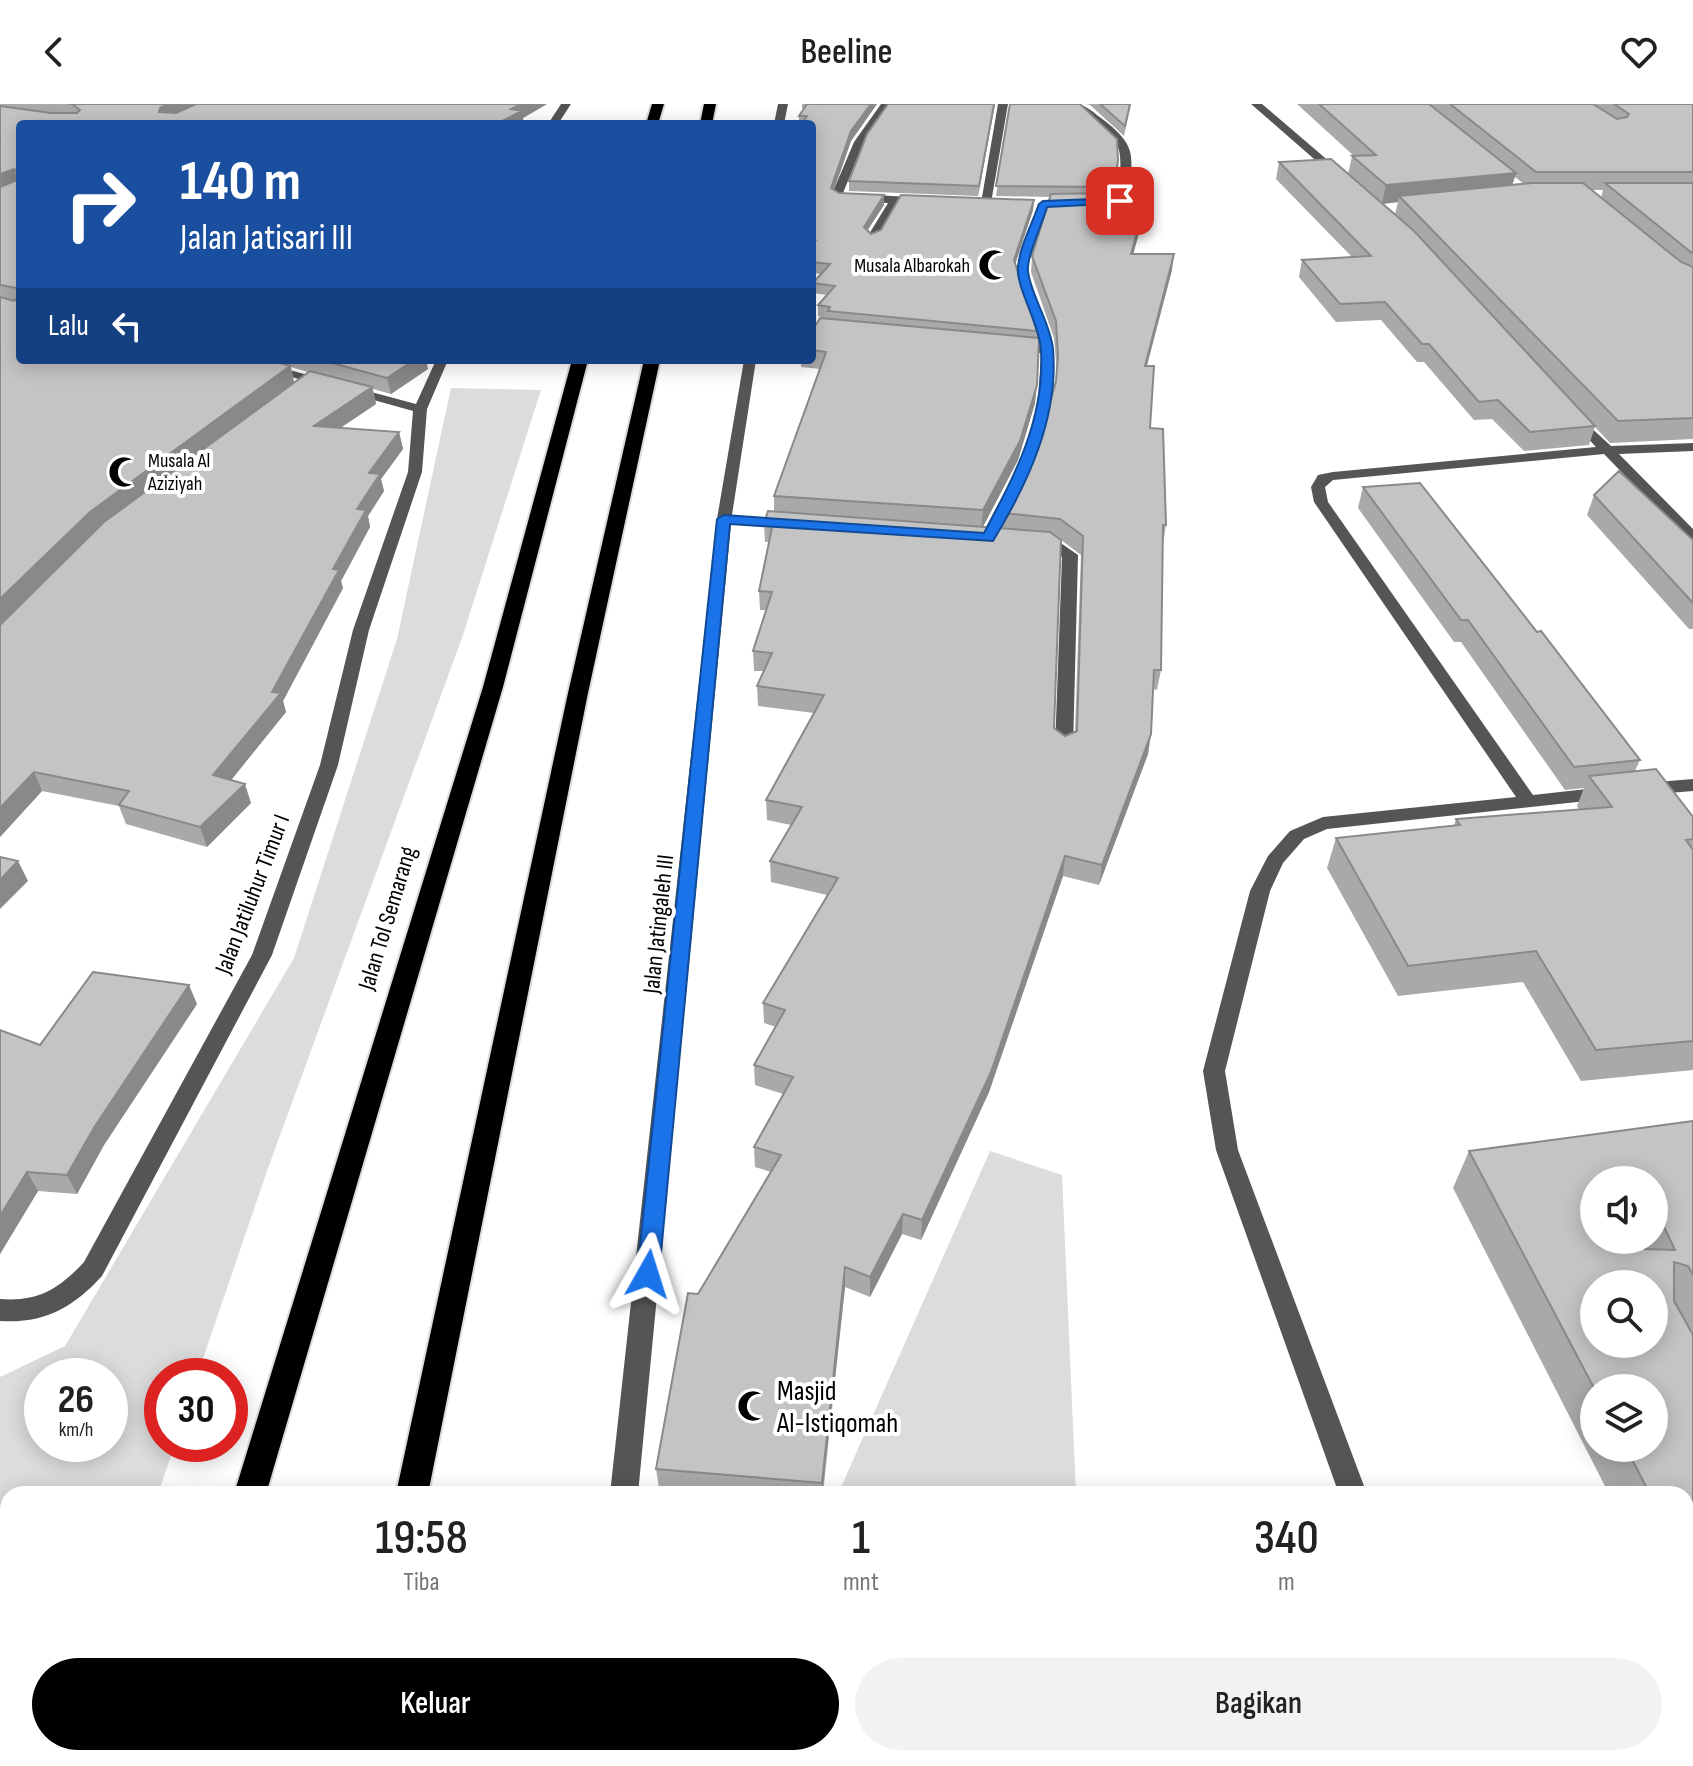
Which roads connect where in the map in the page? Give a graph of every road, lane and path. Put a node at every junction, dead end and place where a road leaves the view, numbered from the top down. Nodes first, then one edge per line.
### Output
1 (886, 104) edge
2 (1003, 104) edge
3 (1078, 104) edge
4 (1256, 104) edge
5 (1346, 181) edge
6 (895, 200) junction
7 (941, 201) edge
8 (971, 202) edge
9 (986, 203) junction
10 (1000, 203) edge
11 (1029, 204) edge
12 (1043, 204) junction
13 (872, 239) edge
14 (1000, 345) edge
15 (1047, 350) junction
16 (248, 364) edge
17 (440, 364) edge
18 (579, 364) edge
19 (651, 364) edge
20 (749, 364) edge
21 (1563, 404) edge
22 (420, 409) junction
23 (1693, 447) edge
24 (1605, 450) junction
25 (724, 519) junction
26 (802, 525) edge
27 (957, 536) edge
28 (1693, 537) edge
29 (1001, 539) junction
30 (1064, 748) edge
31 (1693, 785) edge
32 (1528, 801) junction
33 (0, 1310) edge
34 (252, 1486) edge
35 (414, 1486) edge
36 (625, 1486) edge
37 (1350, 1486) edge

1 - 6 street
2 - 9 street
3 - 12 street
4 - 5 street
6 - 7 street
6 - 13 street
8 - 9 street
9 - 10 street
11 - 12 street
12 - 15 street
14 - 15 street
15 - 29 street
16 - 22 street
17 - 22 street, Jalan Jatiluhur Timur I
18 - 34 highway, Jalan Tol Semarang
19 - 35 highway
20 - 25 street, Jalan Jatingaleh III
21 - 24 street
22 - 33 street, Jalan Jatiluhur Timur I
23 - 24 street
24 - 28 street
24 - 32 street
25 - 26 street
25 - 36 street, Jalan Jatingaleh III
27 - 29 street
29 - 30 street
31 - 32 street
32 - 37 street

